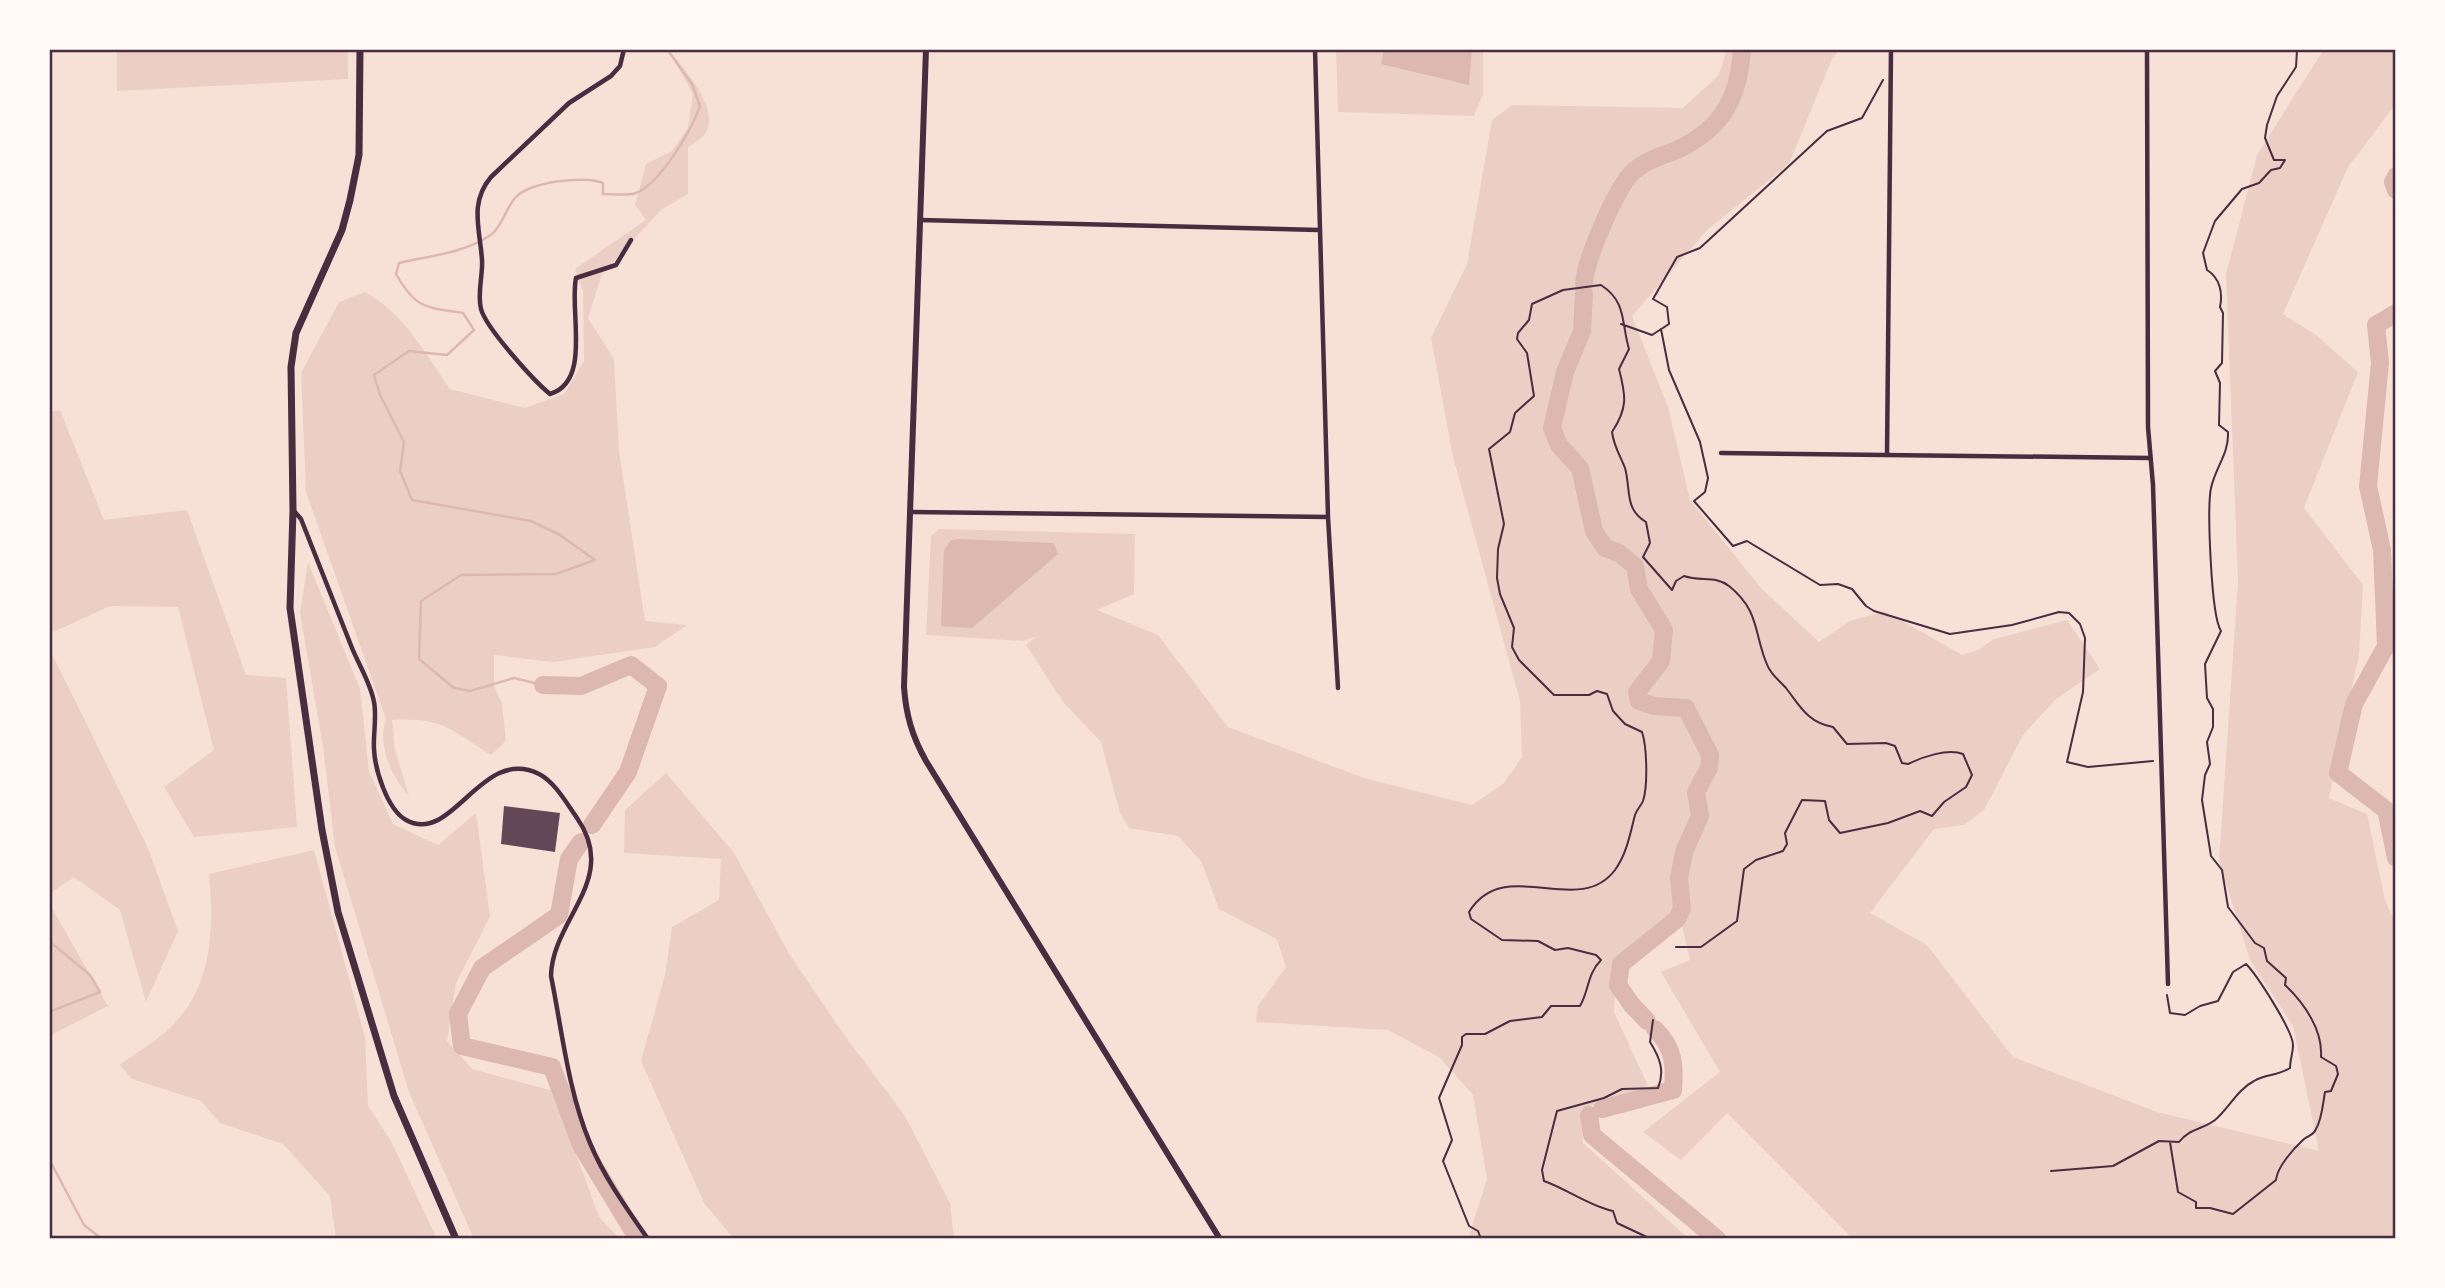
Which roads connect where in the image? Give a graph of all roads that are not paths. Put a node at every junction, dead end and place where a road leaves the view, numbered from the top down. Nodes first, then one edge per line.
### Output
1 (360, 49) edge
2 (624, 49) edge
3 (926, 49) edge
4 (1315, 49) edge
5 (1891, 49) edge
6 (2147, 49) edge
7 (920, 220) junction
8 (1319, 230) junction
9 (631, 240) dead end
10 (1721, 453) dead end
11 (1887, 455) junction
12 (2150, 458) junction
13 (293, 510) junction
14 (910, 512) junction
15 (1328, 517) junction
16 (1338, 688) dead end
17 (2168, 984) dead end
18 (456, 1239) edge
19 (648, 1239) edge
20 (1220, 1239) edge

1 - 13 main road
2 - 9 street
3 - 7 street
4 - 8 street
5 - 11 street
6 - 12 street
7 - 8 street
7 - 14 street
8 - 15 street
10 - 11 street
11 - 12 street
12 - 17 street
13 - 18 main road
13 - 19 street
14 - 15 street
14 - 20 street
15 - 16 street

